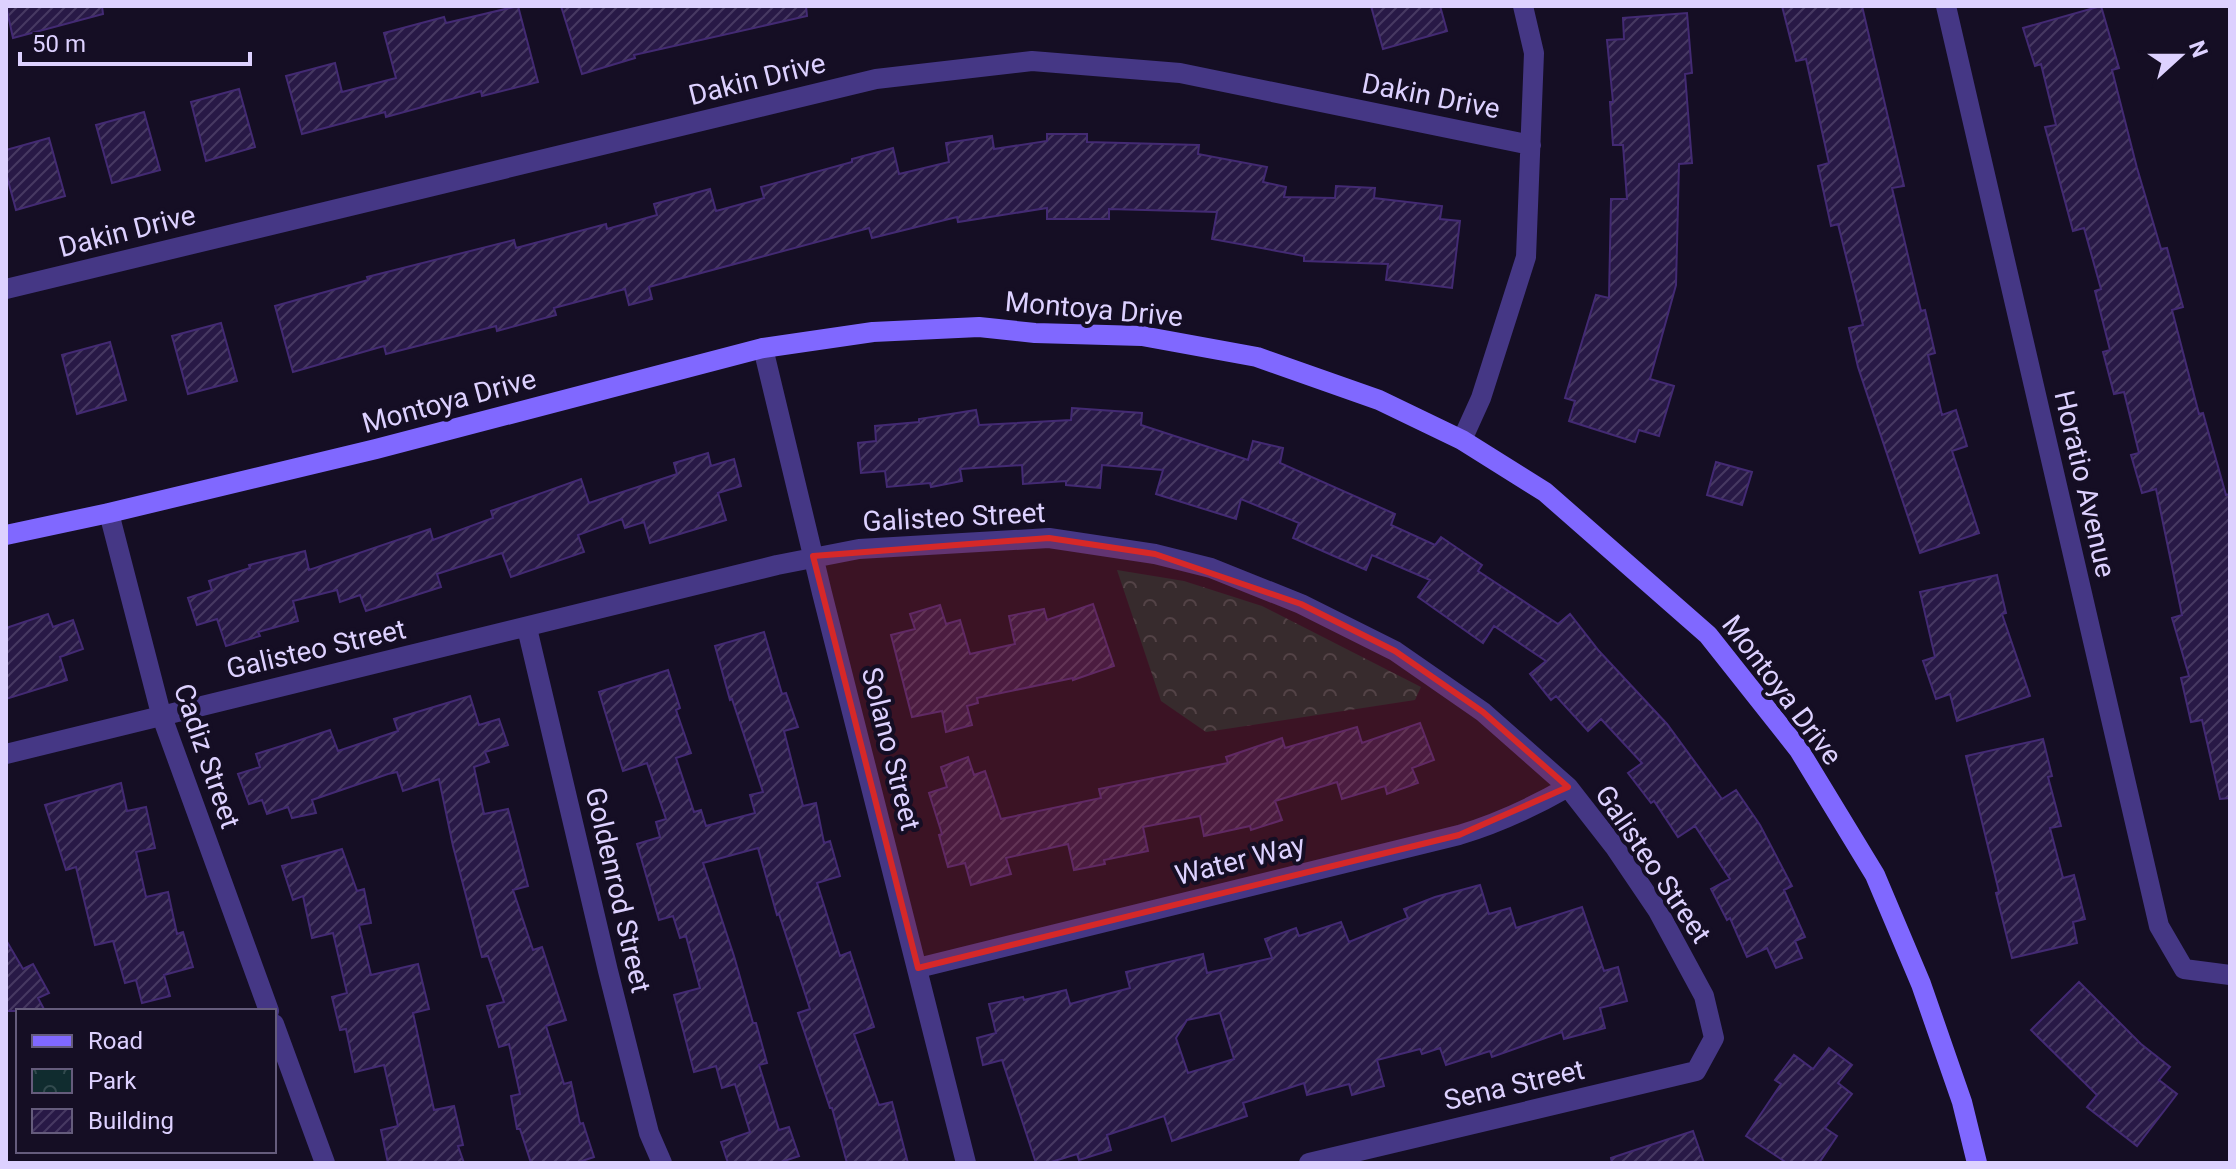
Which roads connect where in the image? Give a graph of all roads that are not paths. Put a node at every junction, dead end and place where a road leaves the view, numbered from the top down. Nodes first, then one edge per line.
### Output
1 (1523, 6) edge
2 (1946, 6) edge
3 (1531, 145) junction
4 (6, 289) edge
5 (763, 348) junction
6 (1462, 440) junction
7 (109, 513) junction
8 (6, 535) edge
9 (813, 556) junction
10 (527, 628) junction
11 (161, 714) junction
12 (6, 754) edge
13 (1568, 787) junction
14 (918, 968) junction
15 (2230, 975) edge
16 (268, 1009) edge
17 (276, 1029) edge
18 (1714, 1038) joint
19 (325, 1163) edge
20 (662, 1163) edge
21 (966, 1163) edge
22 (1309, 1163) edge
23 (1977, 1163) edge

1 - 3 street
2 - 15 street, Horatio Avenue
3 - 4 street, Dakin Drive
3 - 6 street
5 - 6 street, Montoya Drive
5 - 7 street, Montoya Drive
5 - 9 street, Solano Street
6 - 23 street, Montoya Drive
7 - 8 street, Montoya Drive
7 - 11 street, Cadiz Street
9 - 10 street, Galisteo Street
9 - 13 street, Galisteo Street
9 - 14 street, Solano Street
10 - 11 street, Galisteo Street
10 - 20 street, Goldenrod Street
11 - 12 street, Galisteo Street
11 - 16 street, Cadiz Street
13 - 14 street, Water Way
13 - 18 street, Galisteo Street
14 - 21 street, Solano Street
17 - 19 street
18 - 22 street, Sena Street

